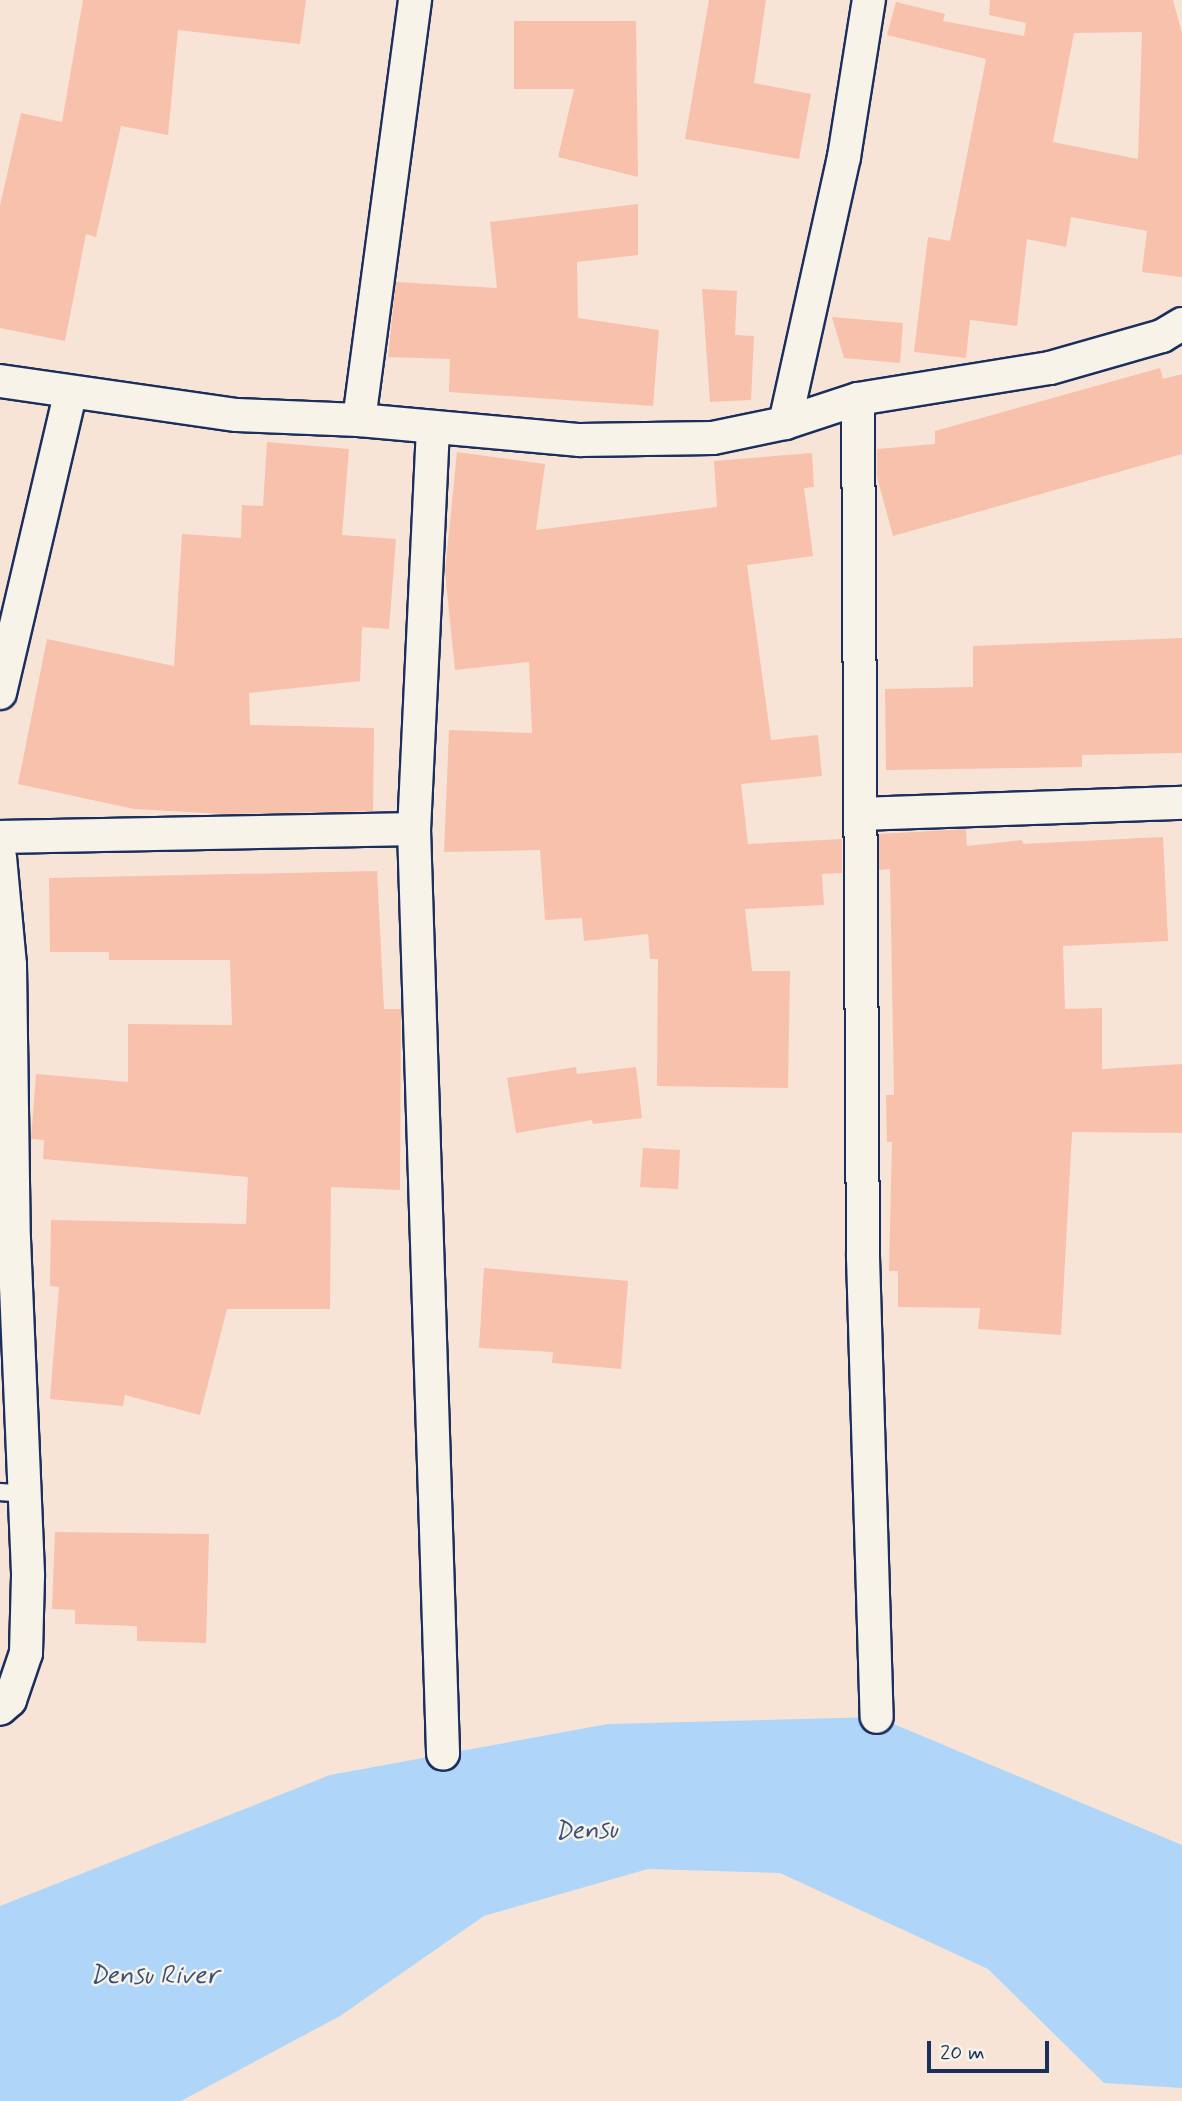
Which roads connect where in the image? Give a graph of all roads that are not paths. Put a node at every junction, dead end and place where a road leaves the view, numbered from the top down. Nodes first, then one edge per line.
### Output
1 (415, 0) edge
2 (869, 0) edge
3 (1182, 324) edge
4 (0, 380) edge
5 (70, 394) junction
6 (858, 399) junction
7 (359, 420) junction
8 (785, 423) junction
9 (433, 428) junction
10 (0, 693) edge
11 (1182, 803) edge
12 (861, 814) junction
13 (414, 829) junction
14 (0, 837) edge
15 (0, 857) edge
16 (14, 1493) edge
17 (0, 1709) edge
18 (877, 1717) dead end
19 (443, 1754) dead end

1 - 7 street
2 - 8 street
3 - 6 street
4 - 5 street
5 - 7 street
5 - 10 street
6 - 8 street
6 - 12 street
7 - 9 street
8 - 9 street
9 - 13 street
11 - 12 street
12 - 18 street
13 - 14 street
13 - 19 street
15 - 16 street
16 - 17 street

